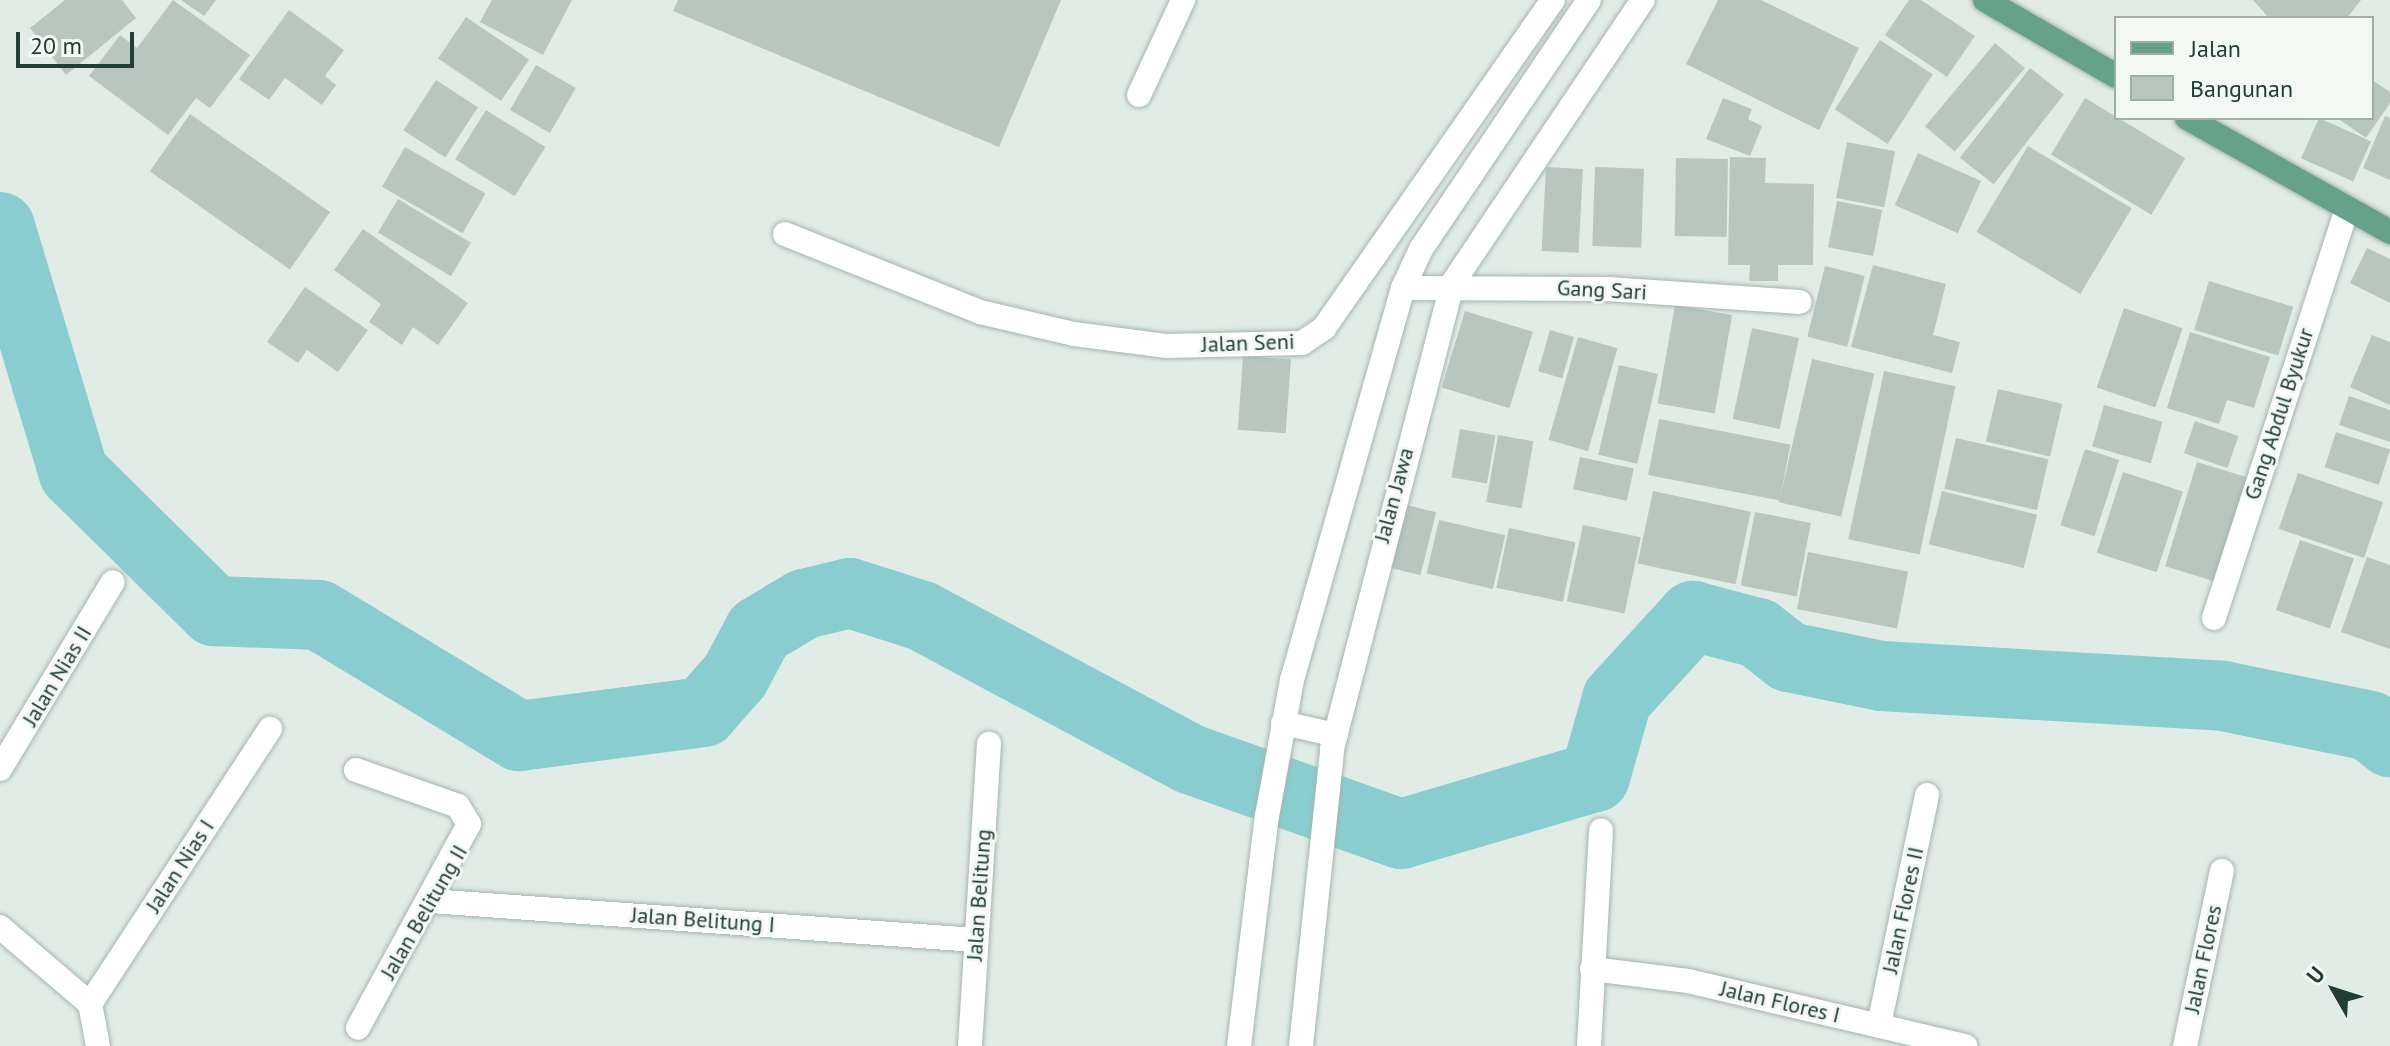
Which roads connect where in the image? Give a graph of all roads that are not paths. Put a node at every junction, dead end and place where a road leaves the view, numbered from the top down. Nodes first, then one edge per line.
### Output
1 (1183, 0) edge
2 (1553, 0) edge
3 (1589, 0) edge
4 (1643, 0) edge
5 (1985, 0) edge
6 (2114, 75) edge
7 (1139, 95) dead end
8 (2190, 120) edge
9 (2346, 211) junction
10 (2390, 232) edge
11 (785, 234) dead end
12 (1452, 284) junction
13 (1403, 288) junction
14 (1800, 302) dead end
15 (113, 582) dead end
16 (2214, 618) dead end
17 (1283, 723) junction
18 (270, 729) dead end
19 (1334, 742) junction
20 (989, 744) dead end
21 (0, 769) edge
22 (356, 770) dead end
23 (1927, 795) dead end
24 (1601, 830) dead end
25 (2222, 871) dead end
26 (430, 901) junction
27 (0, 927) edge
28 (976, 940) junction
29 (1592, 969) junction
30 (90, 1004) junction
31 (1879, 1025) junction
32 (358, 1028) dead end
33 (98, 1046) edge
34 (970, 1046) edge
35 (1239, 1046) edge
36 (1301, 1046) edge
37 (1589, 1046) edge
38 (1966, 1046) edge
39 (2185, 1046) edge

1 - 7 street
2 - 11 street, Jalan Seni
3 - 13 street
4 - 12 street, Jalan Jawa
5 - 6 main road
8 - 9 main road
9 - 10 main road
9 - 16 street, Gang Abdul Byukur
12 - 13 street, Gang Sari
12 - 14 street, Gang Sari
12 - 19 street, Jalan Jawa
13 - 17 street
15 - 21 street, Jalan Nias II
17 - 19 street
17 - 35 street
18 - 30 street, Jalan Nias I
19 - 36 street, Jalan Jawa
20 - 28 street, Jalan Belitung
22 - 26 street, Jalan Belitung II
23 - 31 street, Jalan Flores II
24 - 29 street
25 - 39 street, Jalan Flores
26 - 28 street, Jalan Belitung I
26 - 32 street, Jalan Belitung II
27 - 30 street
28 - 34 street, Jalan Belitung
29 - 31 street, Jalan Flores I
29 - 37 street
30 - 33 street
31 - 38 street, Jalan Flores I

